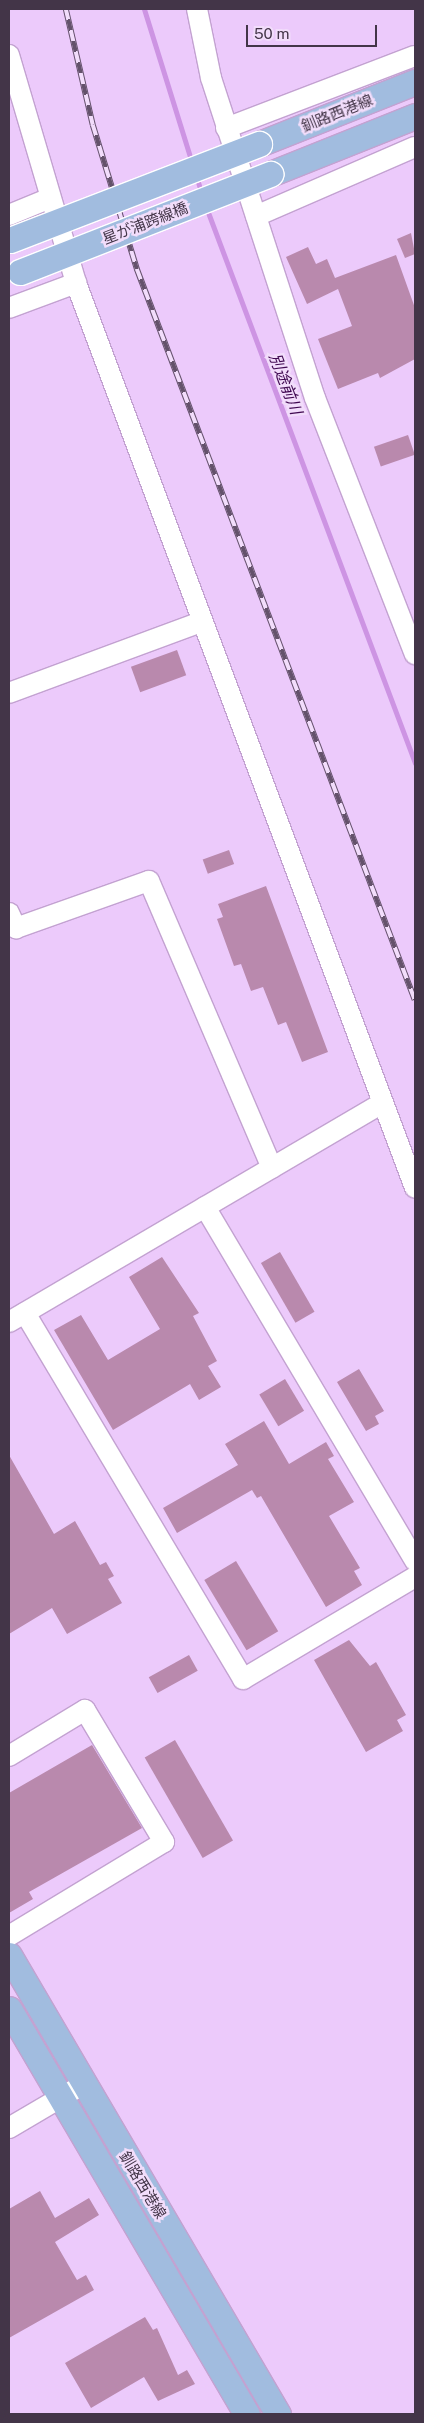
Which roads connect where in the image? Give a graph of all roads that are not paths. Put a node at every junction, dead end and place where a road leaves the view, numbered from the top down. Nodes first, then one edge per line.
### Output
1 (196, 9) edge
2 (9, 55) edge
3 (415, 56) edge
4 (415, 82) edge
5 (415, 116) edge
6 (226, 128) junction
7 (415, 147) edge
8 (270, 174) joint
9 (50, 198) junction
10 (9, 215) edge
11 (256, 216) junction
12 (9, 241) edge
13 (14, 274) edge
14 (76, 282) junction
15 (9, 308) edge
16 (201, 622) junction
17 (415, 654) edge
18 (9, 693) edge
19 (9, 913) edge
20 (383, 1103) junction
21 (272, 1168) junction
22 (415, 1188) edge
23 (204, 1207) junction
24 (17, 1318) edge
25 (415, 1561) edge
26 (415, 1577) edge
27 (9, 1756) edge
28 (9, 1936) edge
29 (9, 1956) edge
30 (9, 2009) edge
31 (84, 2084) junction
32 (61, 2097) junction
33 (9, 2128) edge
34 (247, 2414) edge
35 (278, 2414) edge

1 - 6 street
2 - 9 street
3 - 6 street
4 - 12 main road, 釧路西港線, bridge
5 - 8 main road, 釧路西港線
6 - 11 street
7 - 11 street
8 - 13 main road, 星が浦跨線橋, bridge
9 - 10 street
9 - 14 street
11 - 17 street
14 - 15 street
14 - 16 street
16 - 18 street
16 - 20 street
19 - 21 street
20 - 21 street
20 - 22 street
21 - 23 street
23 - 24 street
23 - 25 street
24 - 26 street
27 - 28 street
29 - 31 main road, 釧路西港線
30 - 32 main road, 釧路西港線
31 - 32 street
31 - 35 main road, 釧路西港線
32 - 33 street
32 - 34 main road, 釧路西港線

